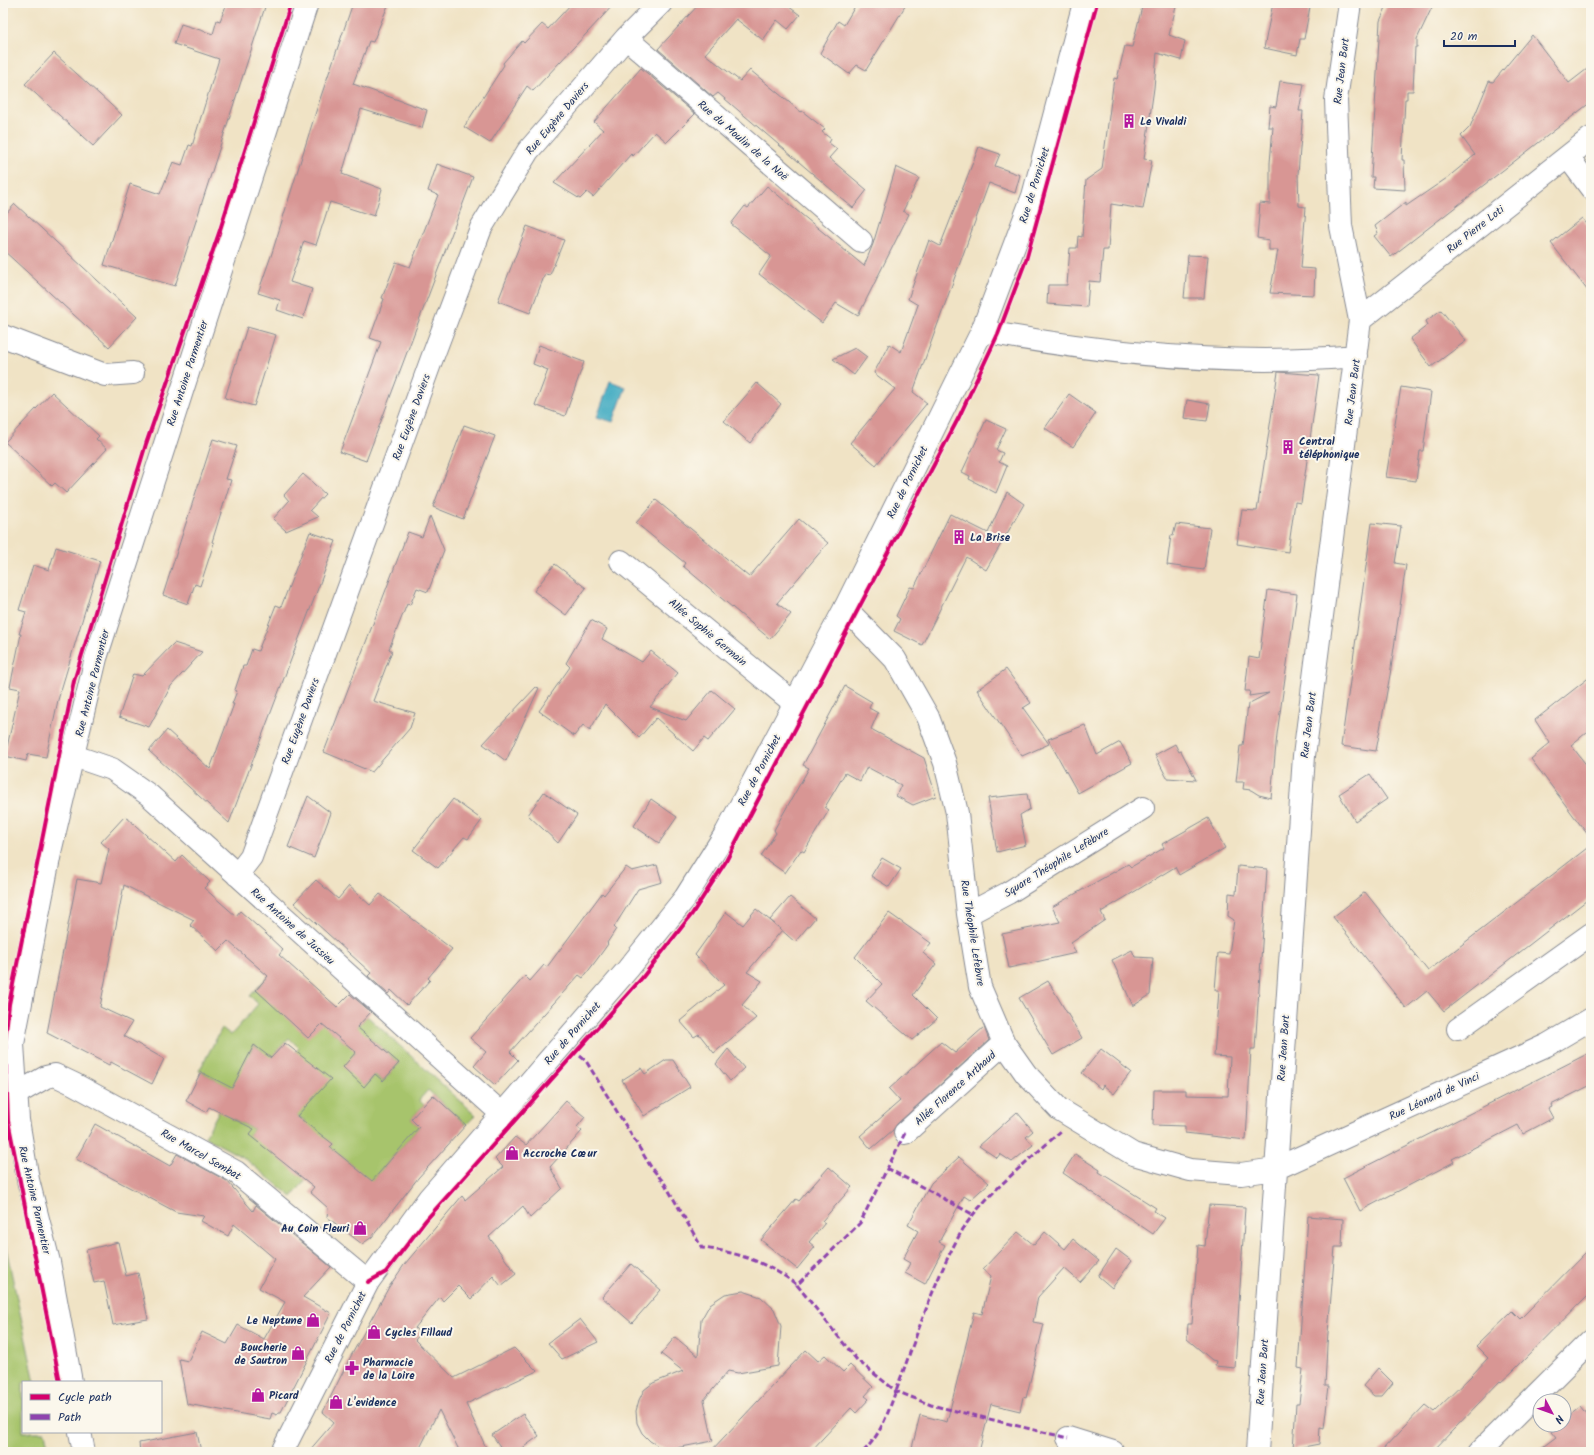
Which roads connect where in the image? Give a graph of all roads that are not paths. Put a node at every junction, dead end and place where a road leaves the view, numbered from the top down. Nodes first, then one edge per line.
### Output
1 (307, 3) edge
2 (661, 3) edge
3 (1084, 3) edge
4 (1350, 3) edge
5 (626, 38) junction
6 (1591, 138) edge
7 (1568, 156) junction
8 (1591, 188) edge
9 (861, 241) dead end
10 (1360, 320) junction
11 (982, 330) junction
12 (3, 336) edge
13 (1356, 356) junction
14 (133, 373) dead end
15 (621, 560) dead end
16 (845, 608) junction
17 (794, 703) junction
18 (74, 756) junction
19 (1143, 808) dead end
20 (237, 875) junction
21 (968, 914) junction
22 (1591, 934) edge
23 (1591, 1019) edge
24 (1458, 1029) dead end
25 (8, 1042) edge
26 (1004, 1044) junction
27 (16, 1094) junction
28 (502, 1114) junction
29 (905, 1133) dead end
30 (1275, 1169) junction
31 (368, 1282) junction
32 (1591, 1340) edge
33 (71, 1381) edge
34 (80, 1433) edge
35 (1068, 1438) dead end
36 (84, 1452) edge
37 (282, 1452) edge
38 (1113, 1452) edge
39 (1257, 1452) edge
40 (1480, 1452) edge

1 - 18 street, Rue Antoine Parmentier
2 - 5 street, Rue Eugène Daviers
3 - 11 street, Rue de Pornichet
4 - 10 street, Rue Jean Bart
5 - 9 street, Rue du Moulin de la Noë
5 - 20 street, Rue Eugène Daviers
6 - 7 street, Rue Pierre Loti
7 - 8 street
7 - 10 street, Rue Pierre Loti
10 - 13 street, Rue Jean Bart
11 - 13 street
11 - 16 street, Rue de Pornichet
12 - 14 street
13 - 30 street, Rue Jean Bart
15 - 17 street, Allée Sophie Germain
16 - 17 street, Rue de Pornichet
16 - 21 street, Rue Théophile Lefebvre
17 - 28 street, Rue de Pornichet
18 - 20 street, Rue Antoine de Jussieu
18 - 25 street, Rue Antoine Parmentier
19 - 21 street, Square Théophile Lefèbvre
20 - 28 street, Rue Antoine de Jussieu
21 - 26 street, Rue Théophile Lefebvre
22 - 24 street
23 - 30 street, Rue Léonard de Vinci
25 - 27 street, Rue Antoine Parmentier
26 - 29 street, Allée Florence Arthaud
26 - 30 street, Rue Théophile Lefebvre
27 - 31 street, Rue Marcel Sembat
27 - 33 street, Rue Antoine Parmentier
28 - 31 street, Rue de Pornichet
30 - 39 street, Rue Jean Bart
31 - 37 street, Rue de Pornichet
32 - 40 street
34 - 36 street
35 - 38 street

